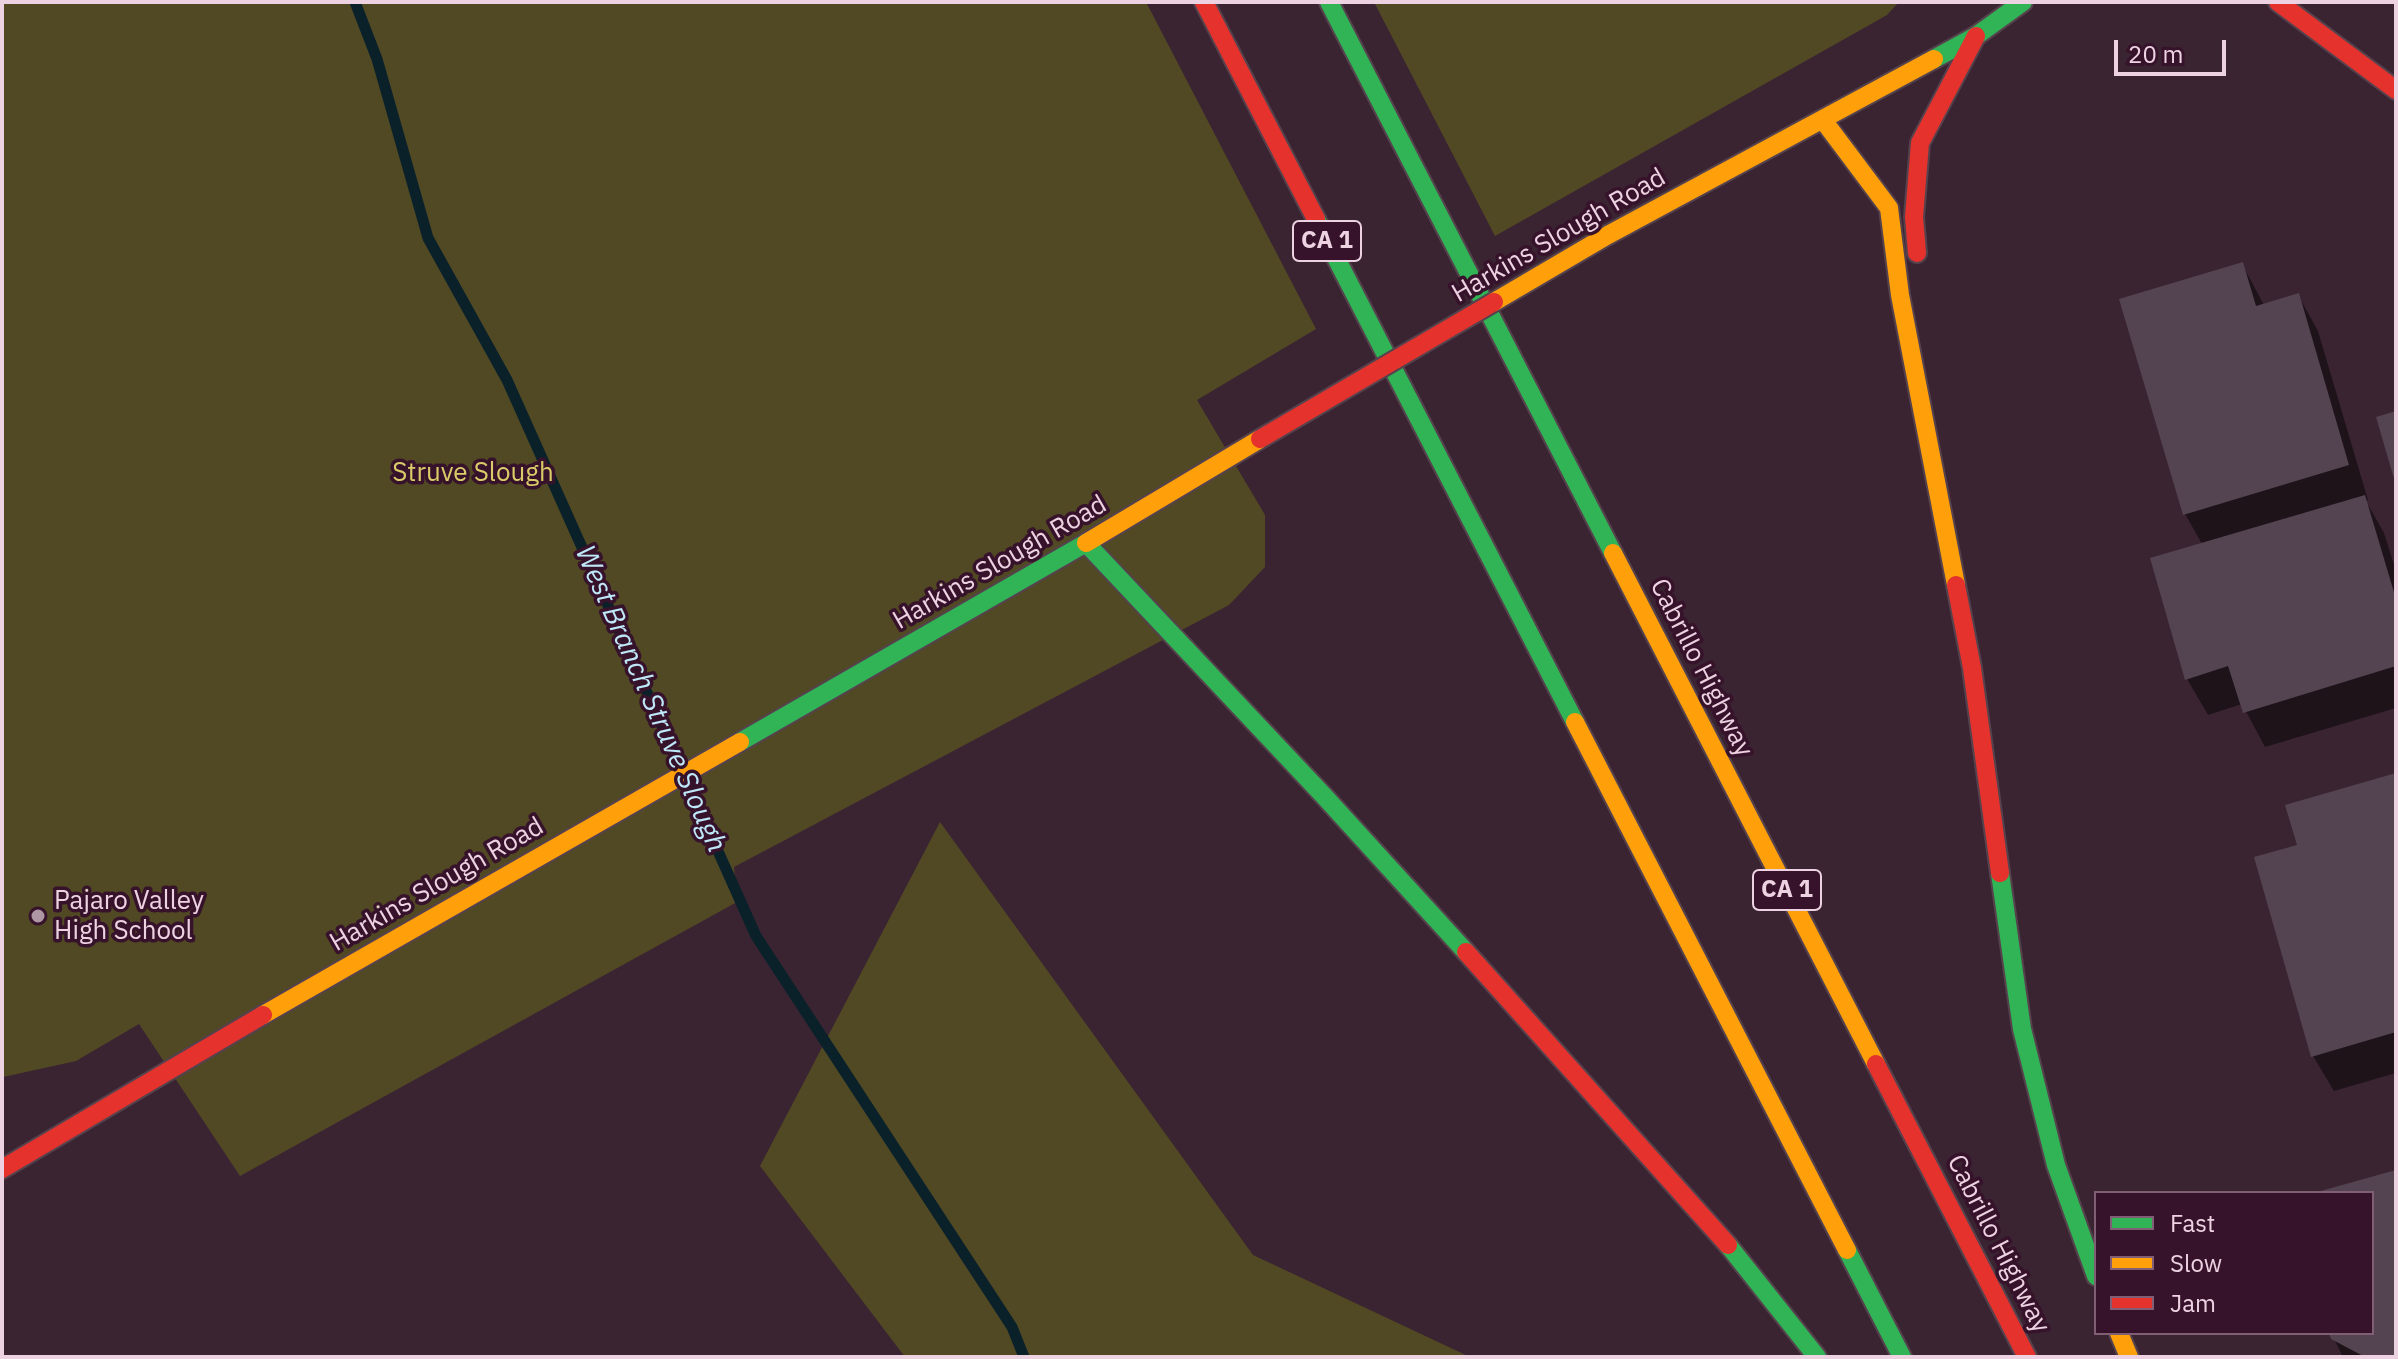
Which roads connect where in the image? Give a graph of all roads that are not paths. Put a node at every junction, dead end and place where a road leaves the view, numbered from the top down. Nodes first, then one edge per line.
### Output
1 (1204, 2) edge
2 (1329, 2) edge
3 (2023, 2) edge
4 (2278, 2) edge
5 (1976, 36) junction
6 (2396, 90) edge
7 (1823, 120) junction
8 (1919, 276) dead end
9 (1924, 323) dead end
10 (1086, 543) junction
11 (1972, 668) junction
12 (2, 1169) edge
13 (2094, 1270) edge
14 (2120, 1335) edge
15 (1817, 1357) edge
16 (1902, 1357) edge
17 (2027, 1357) edge
18 (2129, 1357) edge

1 - 16 main road, CA 1
2 - 17 main road, Cabrillo Highway / CA 1
3 - 5 main road, Harkins Slough Road
4 - 6 main road
5 - 7 main road, Harkins Slough Road
5 - 8 main road
7 - 10 main road, Harkins Slough Road, bridge
7 - 11 main road
9 - 11 main road
10 - 12 main road, Harkins Slough Road
10 - 15 main road
11 - 13 main road
14 - 18 main road

